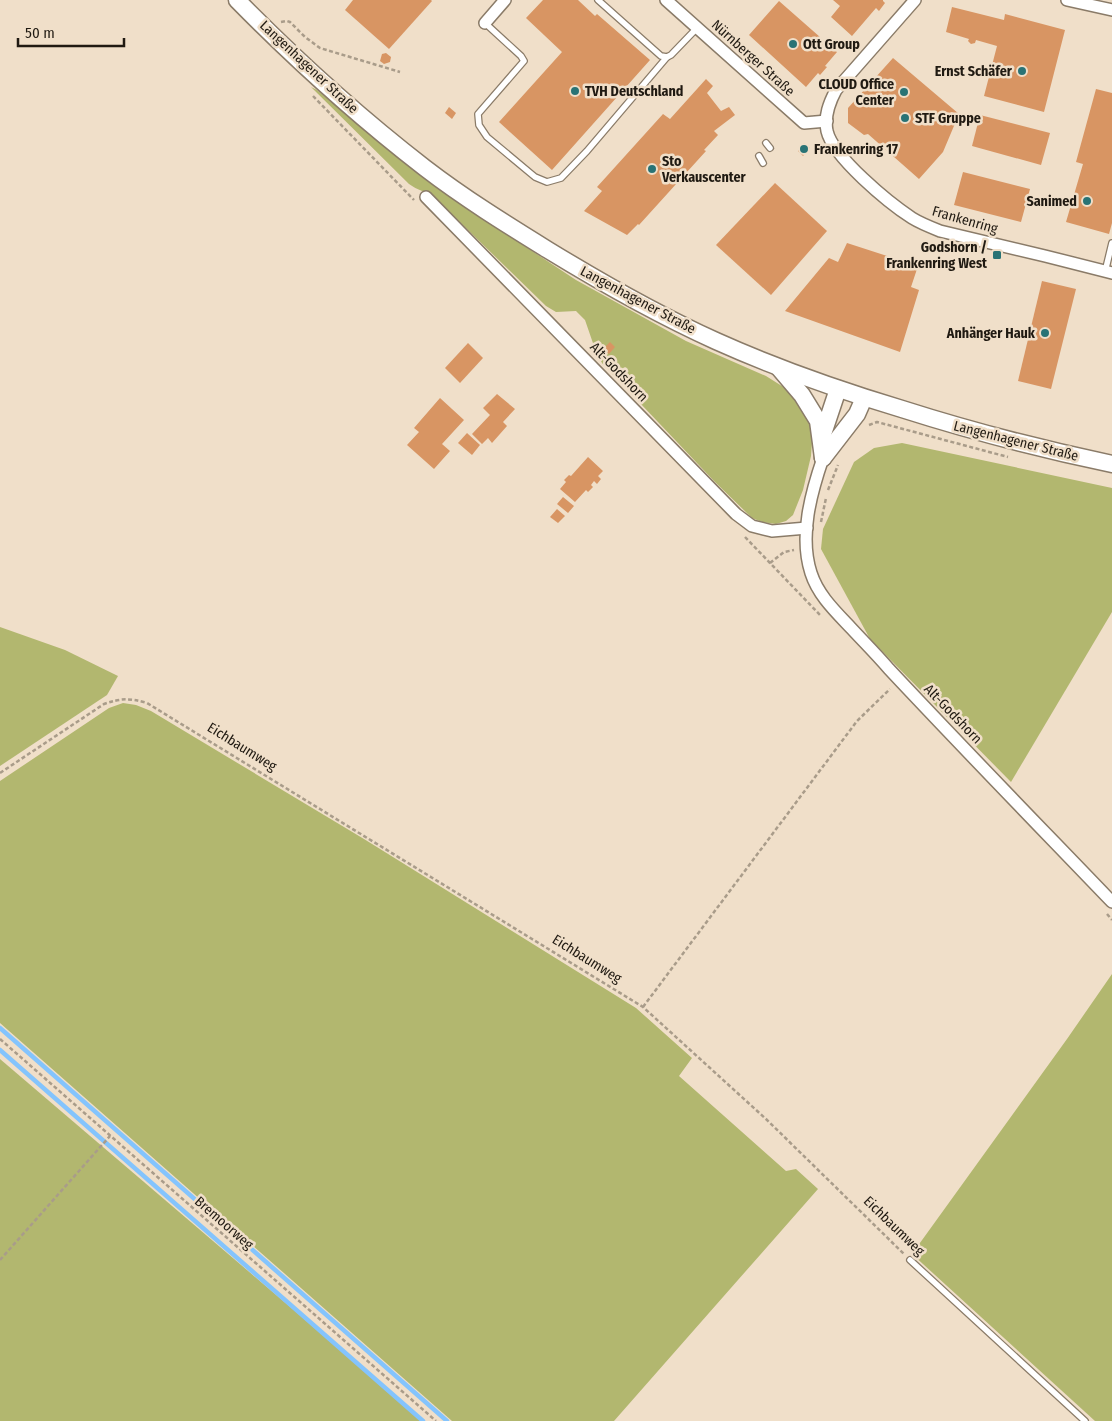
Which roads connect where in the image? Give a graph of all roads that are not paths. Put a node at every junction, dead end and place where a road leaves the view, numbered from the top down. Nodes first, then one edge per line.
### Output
1 (237, 0) edge
2 (505, 0) edge
3 (598, 0) edge
4 (666, 0) edge
5 (914, 0) edge
6 (1075, 1) edge
7 (1112, 10) edge
8 (485, 23) joint
9 (698, 28) junction
10 (667, 57) junction
11 (826, 121) junction
12 (759, 156) dead end
13 (763, 163) dead end
14 (422, 200) road end
15 (1112, 243) edge
16 (1108, 273) edge
17 (778, 366) junction
18 (838, 389) junction
19 (864, 398) junction
20 (821, 441) junction
21 (823, 458) junction
22 (1112, 464) edge
23 (807, 528) junction
24 (1112, 902) edge
25 (910, 1260) road end
26 (1085, 1421) edge

1 - 17 main road, Langenhagener Straße
2 - 8 street
3 - 10 lane
4 - 9 street, Nürnberger Straße
5 - 11 street
6 - 7 street
8 - 10 lane
9 - 10 lane
9 - 11 street, Nürnberger Straße
11 - 16 street, Frankenring
12 - 13 lane
14 - 23 street, Alt-Godshorn
15 - 16 lane
17 - 18 main road, Langenhagener Straße
17 - 20 main road
18 - 19 main road, Langenhagener Straße
18 - 20 main road
19 - 21 main road
19 - 22 main road, Langenhagener Straße
20 - 21 main road
21 - 23 street, Alt-Godshorn
23 - 24 street, Alt-Godshorn
25 - 26 lane, Eichbaumweg

